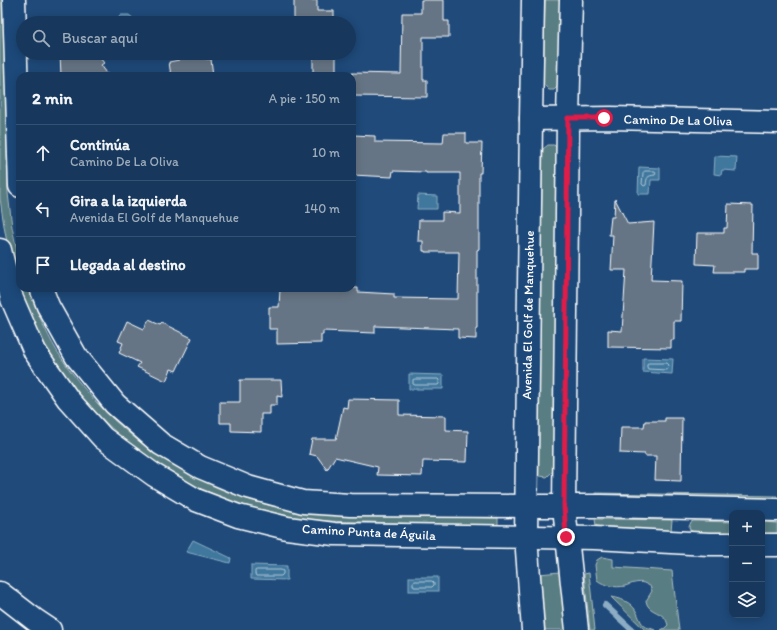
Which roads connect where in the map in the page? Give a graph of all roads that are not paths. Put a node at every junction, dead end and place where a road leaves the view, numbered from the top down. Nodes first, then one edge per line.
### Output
1 (14, 0) edge
2 (533, 0) edge
3 (571, 0) edge
4 (16, 72) edge
5 (568, 118) junction
6 (531, 119) junction
7 (777, 122) edge
8 (0, 250) edge
9 (43, 292) edge
10 (526, 506) junction
11 (564, 506) junction
12 (777, 510) edge
13 (526, 537) junction
14 (566, 537) junction
15 (729, 544) edge
16 (765, 545) edge
17 (777, 545) edge
18 (0, 593) edge
19 (50, 630) edge
20 (533, 630) edge
21 (577, 630) edge

1 - 4 street
2 - 6 street, Avenida El Golf de Manquehue
3 - 5 street
5 - 6 street, Camino De La Oliva
5 - 7 street, Camino De La Oliva
5 - 11 street
6 - 10 street, Avenida El Golf de Manquehue
8 - 13 street, Camino Punta de Águila
9 - 10 street, Camino Punta de Águila
10 - 11 street, Camino Punta de Águila
10 - 13 street, Avenida El Golf de Manquehue
11 - 12 street, Camino Punta de Águila
11 - 14 street
13 - 14 street, Camino Punta de Águila
13 - 20 street, Avenida El Golf de Manquehue
14 - 15 street, Camino Punta de Águila
14 - 21 street
16 - 17 street
18 - 19 street

